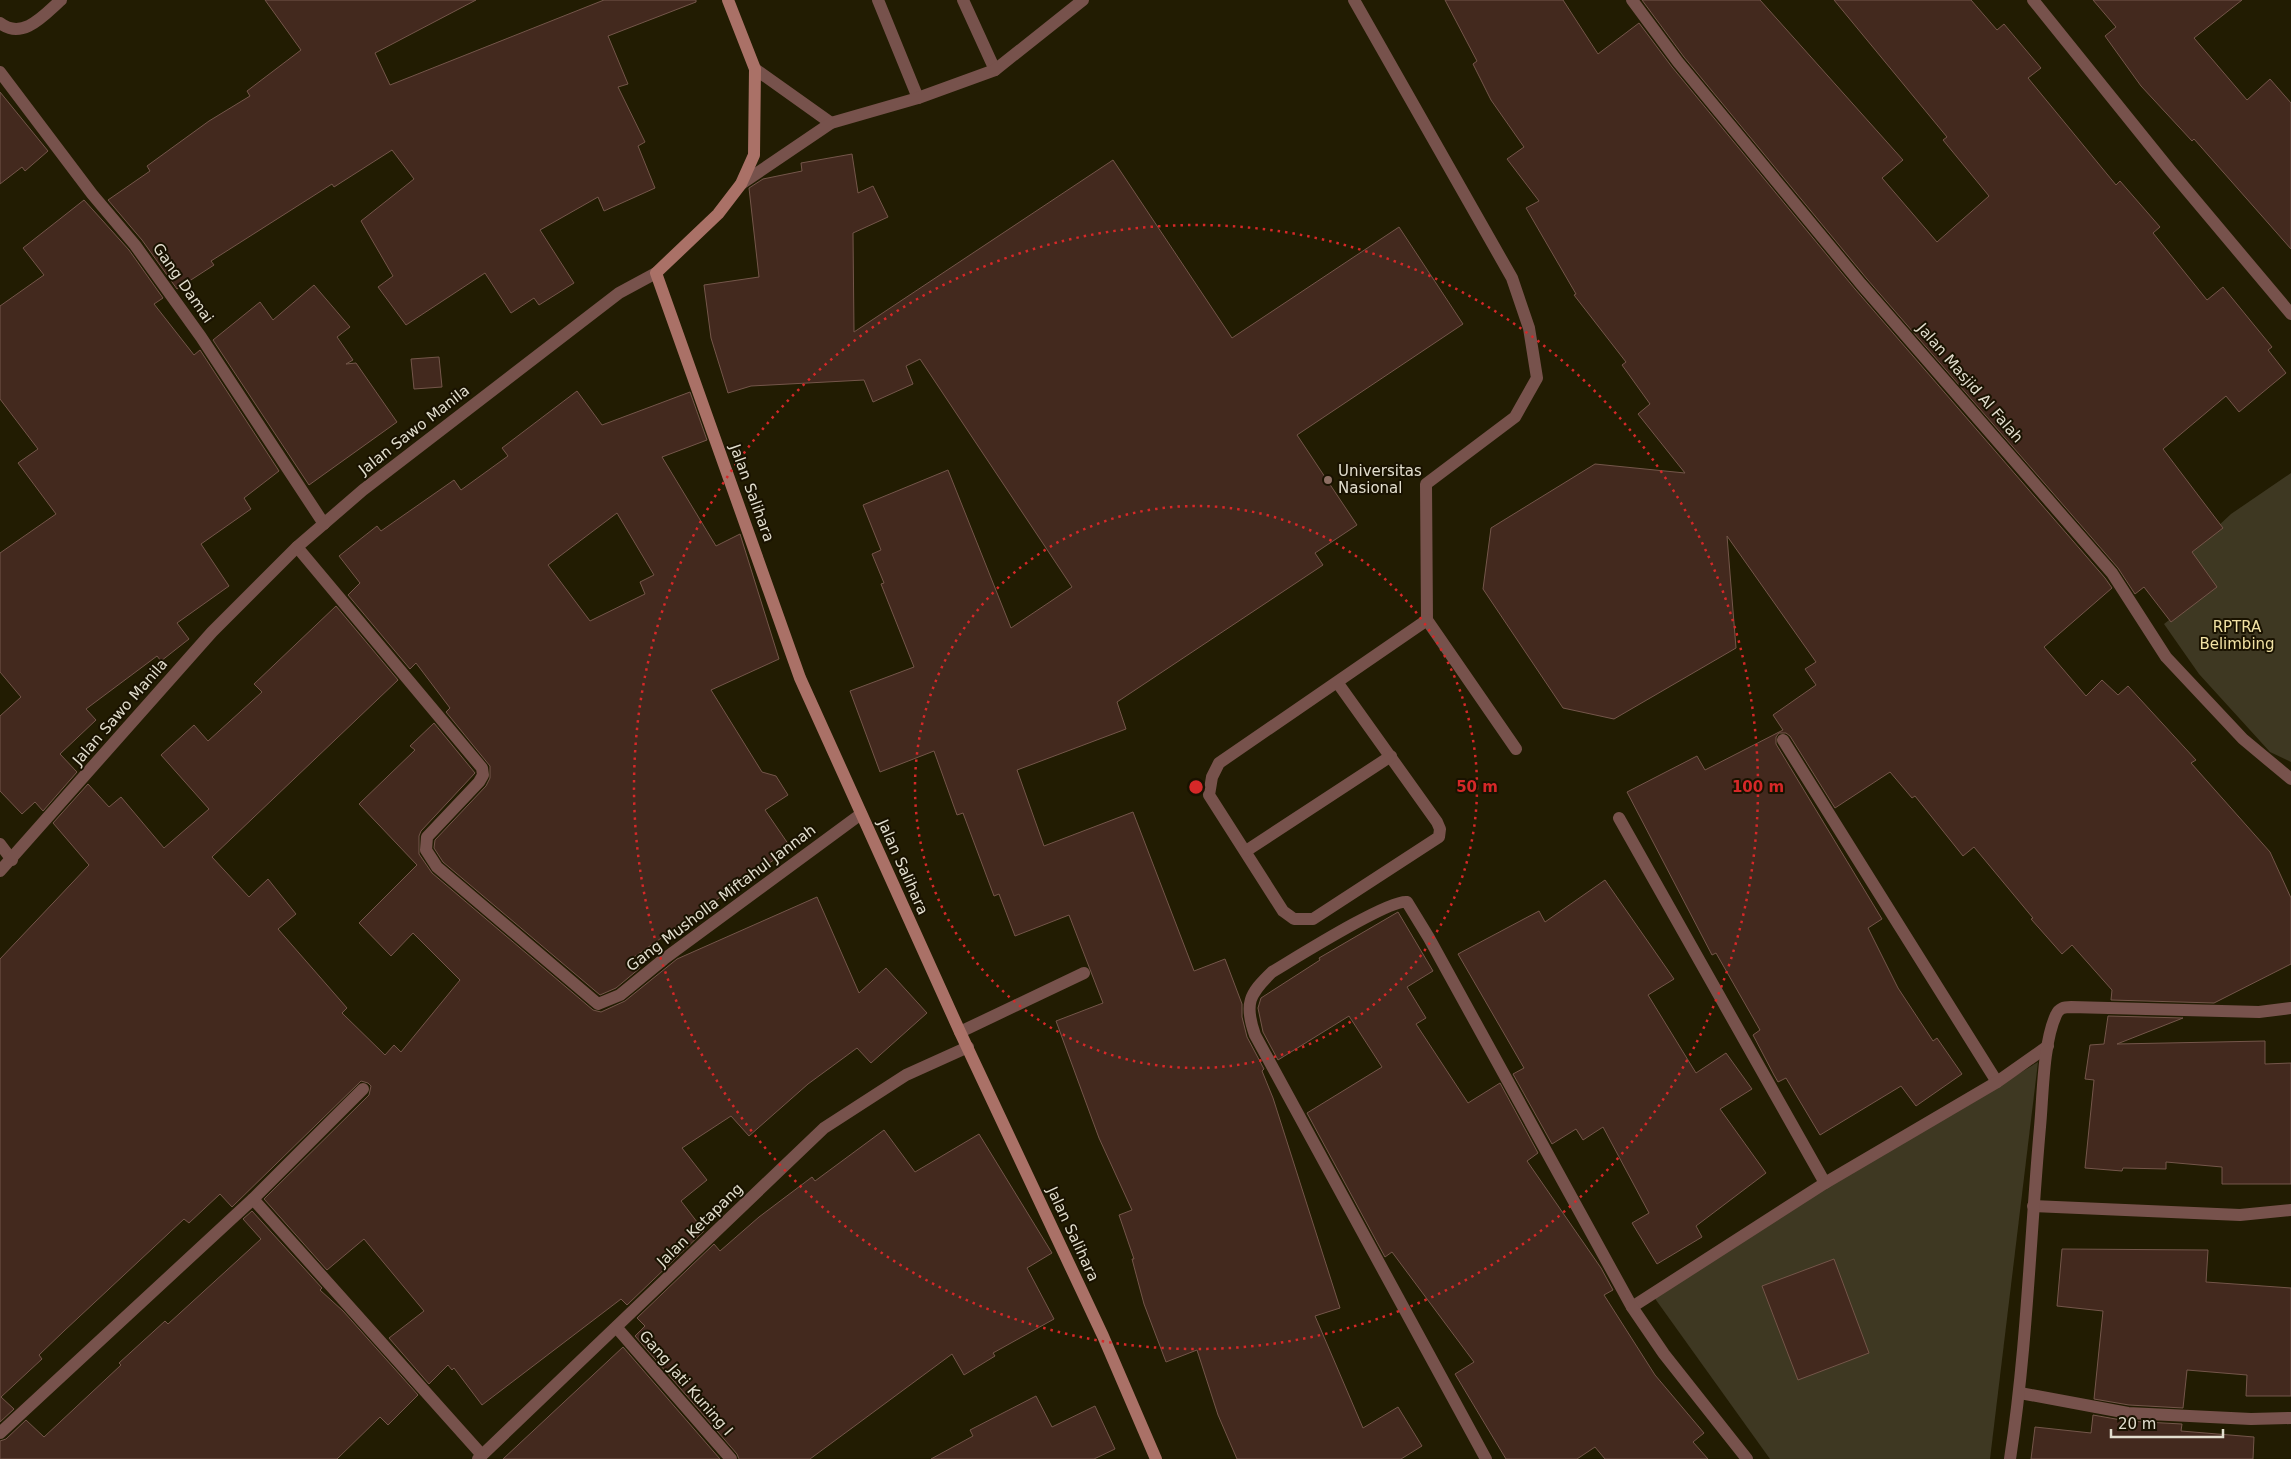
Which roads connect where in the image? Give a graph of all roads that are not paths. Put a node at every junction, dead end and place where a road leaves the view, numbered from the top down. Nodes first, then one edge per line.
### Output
1 (61, 0) edge
2 (728, 0) edge
3 (878, 0) edge
4 (962, 0) edge
5 (1083, 0) edge
6 (1354, 0) edge
7 (1632, 0) edge
8 (2033, 0) edge
9 (0, 23) edge
10 (755, 68) junction
11 (995, 70) junction
12 (0, 72) edge
13 (918, 98) junction
14 (831, 123) junction
15 (740, 184) junction
16 (656, 273) junction
17 (2291, 314) edge
18 (324, 524) junction
19 (297, 547) junction
20 (1427, 620) junction
21 (1338, 682) junction
22 (1783, 740) dead end
23 (1516, 749) dead end
24 (1391, 756) junction
25 (2291, 779) edge
26 (861, 814) junction
27 (1619, 818) dead end
28 (0, 844) edge
29 (1246, 851) junction
30 (12, 860) junction
31 (0, 871) edge
32 (1084, 973) dead end
33 (2291, 1008) edge
34 (960, 1032) junction
35 (2048, 1046) junction
36 (968, 1047) junction
37 (1997, 1082) junction
38 (363, 1089) dead end
39 (1825, 1183) junction
40 (253, 1199) junction
41 (2033, 1206) junction
42 (2291, 1210) edge
43 (1632, 1307) junction
44 (617, 1328) junction
45 (2020, 1393) junction
46 (2291, 1418) edge
47 (0, 1433) edge
48 (480, 1457) edge
49 (731, 1459) edge
50 (1156, 1459) edge
51 (1486, 1459) edge
52 (1746, 1459) edge
53 (2010, 1459) edge

1 - 9 street
2 - 10 street, Jalan Sawo Manila
3 - 13 street
4 - 11 street
5 - 11 street
6 - 20 street
7 - 25 street, Jalan Masjid Al Falah
8 - 17 street
10 - 14 street
10 - 15 street, Jalan Sawo Manila
11 - 13 street
12 - 18 street, Gang Damai
13 - 14 street
14 - 15 street
15 - 16 street, Jalan Sawo Manila
16 - 18 street, Jalan Sawo Manila
16 - 26 street, Jalan Salihara
18 - 19 street, Jalan Sawo Manila
19 - 26 street, Gang Musholla Miftahul Jannah
19 - 30 street, Jalan Sawo Manila
20 - 21 street
20 - 23 street
21 - 24 street
21 - 29 street
22 - 37 street
24 - 29 street
24 - 29 street
26 - 34 street, Jalan Salihara
27 - 39 street
28 - 30 street
30 - 31 street, Jalan Sawo Manila
32 - 34 street
33 - 35 street
34 - 36 street, Jalan Salihara
35 - 37 street
35 - 41 street
36 - 44 street, Jalan Ketapang
36 - 50 street, Jalan Salihara
37 - 39 street
38 - 40 street
39 - 43 street
40 - 47 street
40 - 48 street
41 - 42 street
41 - 45 street
43 - 51 street
43 - 52 street
44 - 48 street, Jalan Ketapang
44 - 49 street, Gang Jati Kuning I
45 - 46 street
45 - 53 street

